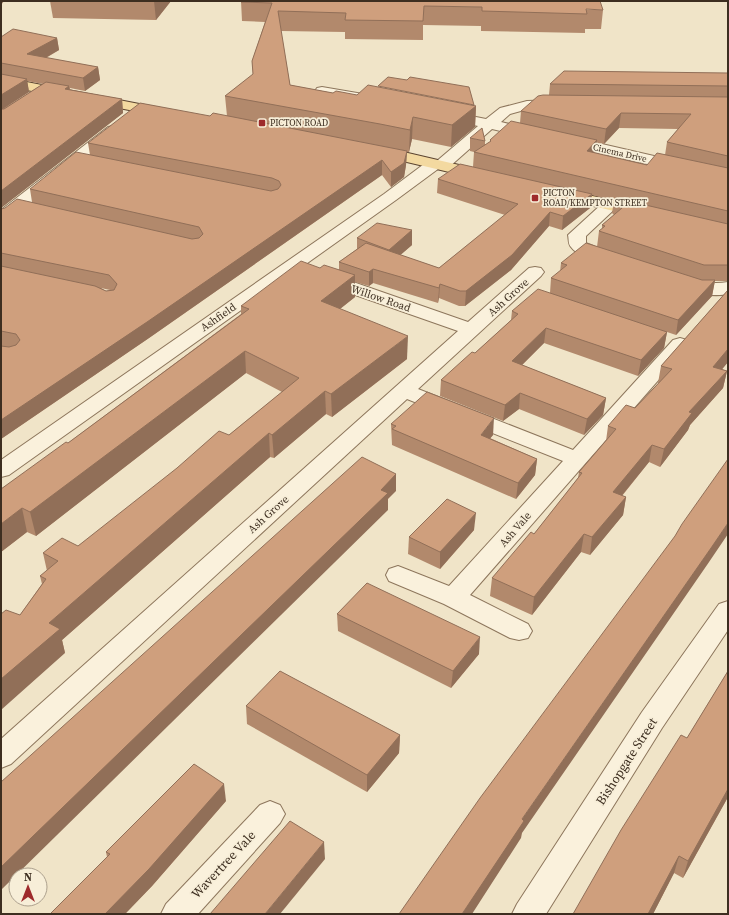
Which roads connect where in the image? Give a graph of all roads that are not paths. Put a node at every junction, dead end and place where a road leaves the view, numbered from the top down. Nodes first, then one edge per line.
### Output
1 (1, 81) edge
2 (44, 90) junction
3 (322, 91) edge
4 (338, 94) junction
5 (377, 101) edge
6 (25, 102) edge
7 (326, 105) edge
8 (573, 105) edge
9 (141, 108) junction
10 (431, 111) edge
11 (179, 115) edge
12 (489, 124) junction
13 (365, 149) edge
14 (75, 160) junction
15 (98, 164) edge
16 (438, 164) junction
17 (496, 178) edge
18 (728, 178) edge
19 (549, 191) edge
20 (16, 206) junction
21 (610, 206) junction
22 (39, 211) edge
23 (659, 217) edge
24 (1, 218) edge
25 (627, 265) edge
26 (290, 267) junction
27 (535, 272) dead end
28 (670, 278) edge
29 (515, 290) junction
30 (538, 297) edge
31 (720, 299) edge
32 (694, 329) edge
33 (472, 330) junction
34 (404, 391) junction
35 (585, 451) junction
36 (1, 470) edge
37 (398, 575) dead end
38 (453, 598) junction
39 (728, 610) edge
40 (519, 631) dead end
41 (1, 756) edge
42 (270, 814) dead end
43 (176, 914) edge
44 (528, 914) edge

1 - 2 main road
2 - 6 street
2 - 9 main road
3 - 4 street
4 - 5 street
4 - 7 street
8 - 12 street
9 - 11 main road
9 - 14 street
10 - 12 street, Cinema Drive
12 - 16 street
12 - 18 street, Cinema Drive
13 - 16 main road
14 - 15 street
14 - 20 street
16 - 17 main road
16 - 26 street, Ashfield
19 - 21 main road
20 - 22 street
20 - 24 street
21 - 23 main road
21 - 25 street
26 - 33 street, Willow Road
26 - 36 street, Ashfield
27 - 29 street, Ash Grove
28 - 31 street
29 - 30 street
29 - 33 street, Ash Grove
32 - 35 street, Ash Vale
33 - 34 street, Ash Grove
34 - 35 street
34 - 41 street, Ash Grove
35 - 38 street, Ash Vale
37 - 38 street
38 - 40 street
39 - 44 street, Bishopgate Street
42 - 43 street, Wavertree Vale

